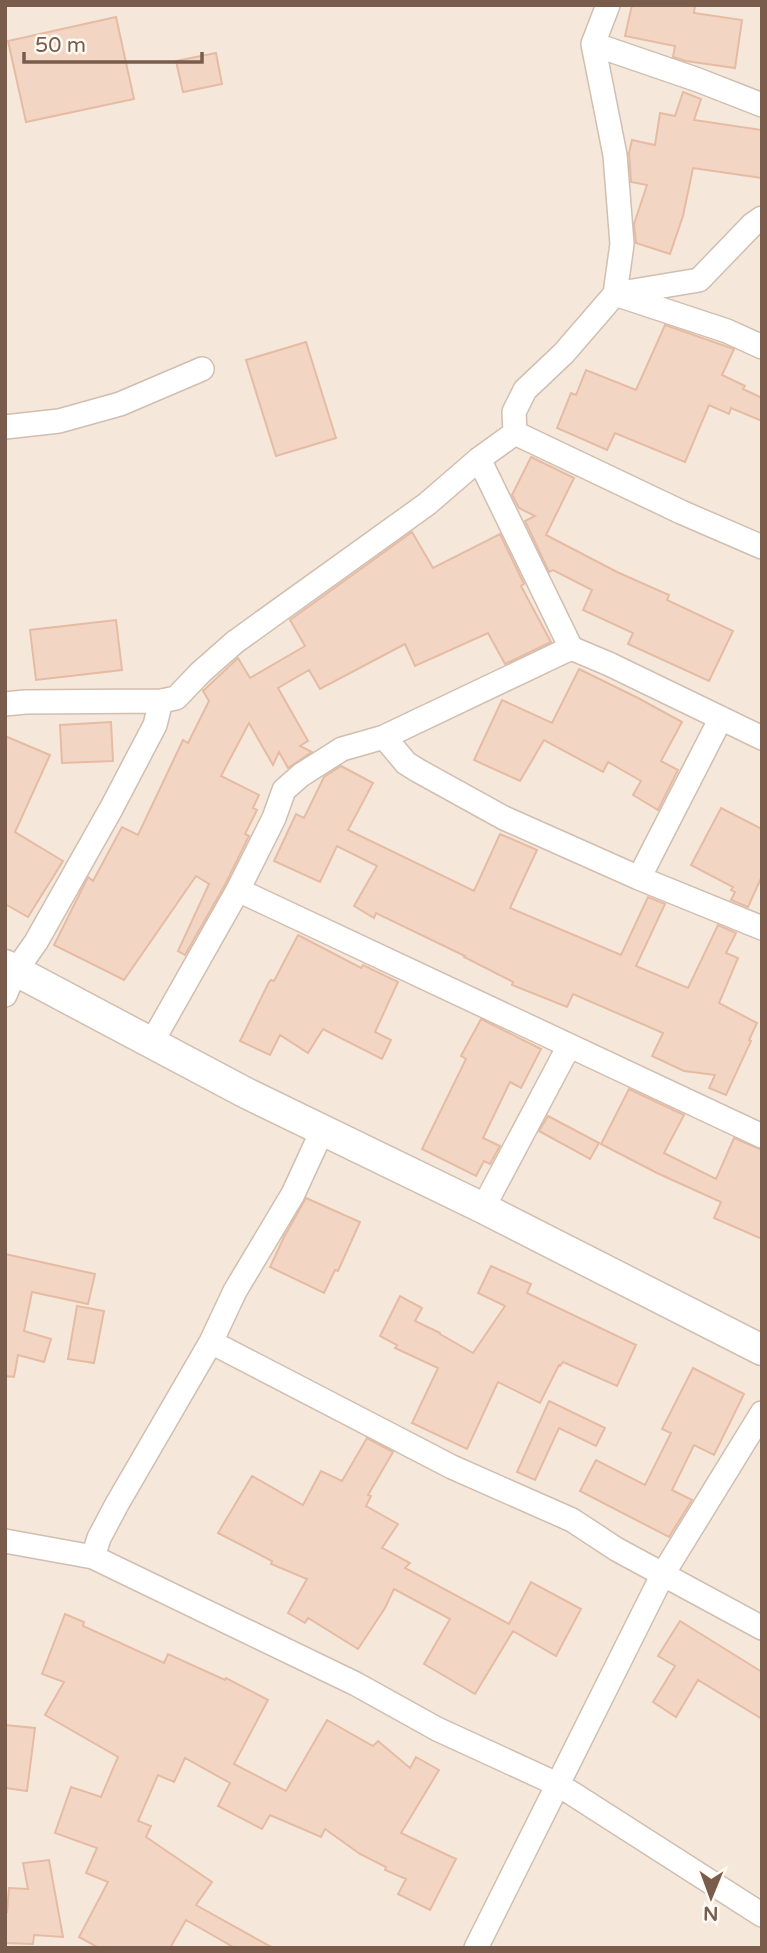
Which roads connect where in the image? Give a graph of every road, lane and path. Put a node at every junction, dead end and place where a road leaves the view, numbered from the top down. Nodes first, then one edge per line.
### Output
1 (608, 5) edge
2 (593, 44) junction
3 (762, 105) edge
4 (762, 218) edge
5 (615, 294) junction
6 (762, 347) edge
7 (202, 369) dead end
8 (5, 427) edge
9 (515, 433) junction
10 (479, 459) junction
11 (762, 547) edge
12 (571, 648) junction
13 (161, 701) junction
14 (5, 704) edge
15 (721, 718) junction
16 (384, 737) junction
17 (762, 738) edge
18 (639, 878) junction
19 (238, 890) junction
20 (762, 928) edge
21 (9, 977) edge
22 (152, 1042) junction
23 (569, 1046) junction
24 (322, 1131) junction
25 (762, 1136) edge
26 (483, 1208) junction
27 (211, 1342) junction
28 (762, 1350) edge
29 (762, 1413) edge
30 (5, 1541) edge
31 (93, 1557) junction
32 (663, 1574) junction
33 (762, 1628) edge
34 (559, 1785) junction
35 (762, 1915) edge
36 (476, 1948) edge

1 - 2 street
2 - 3 street
2 - 5 street
4 - 5 street
5 - 6 street
5 - 9 street
7 - 8 street
9 - 10 street
9 - 11 street
10 - 12 street
10 - 13 street
12 - 15 street
12 - 16 street
13 - 14 street
13 - 21 street
15 - 17 street
15 - 18 street
16 - 18 street
16 - 19 street
18 - 20 street
19 - 22 street
19 - 23 street
21 - 22 street
22 - 24 street
23 - 25 street
23 - 26 street
24 - 26 street
24 - 27 street
26 - 28 street
27 - 31 street
27 - 32 street
29 - 32 street
30 - 31 street
31 - 34 street
32 - 33 street
32 - 34 street
34 - 35 street
34 - 36 street

